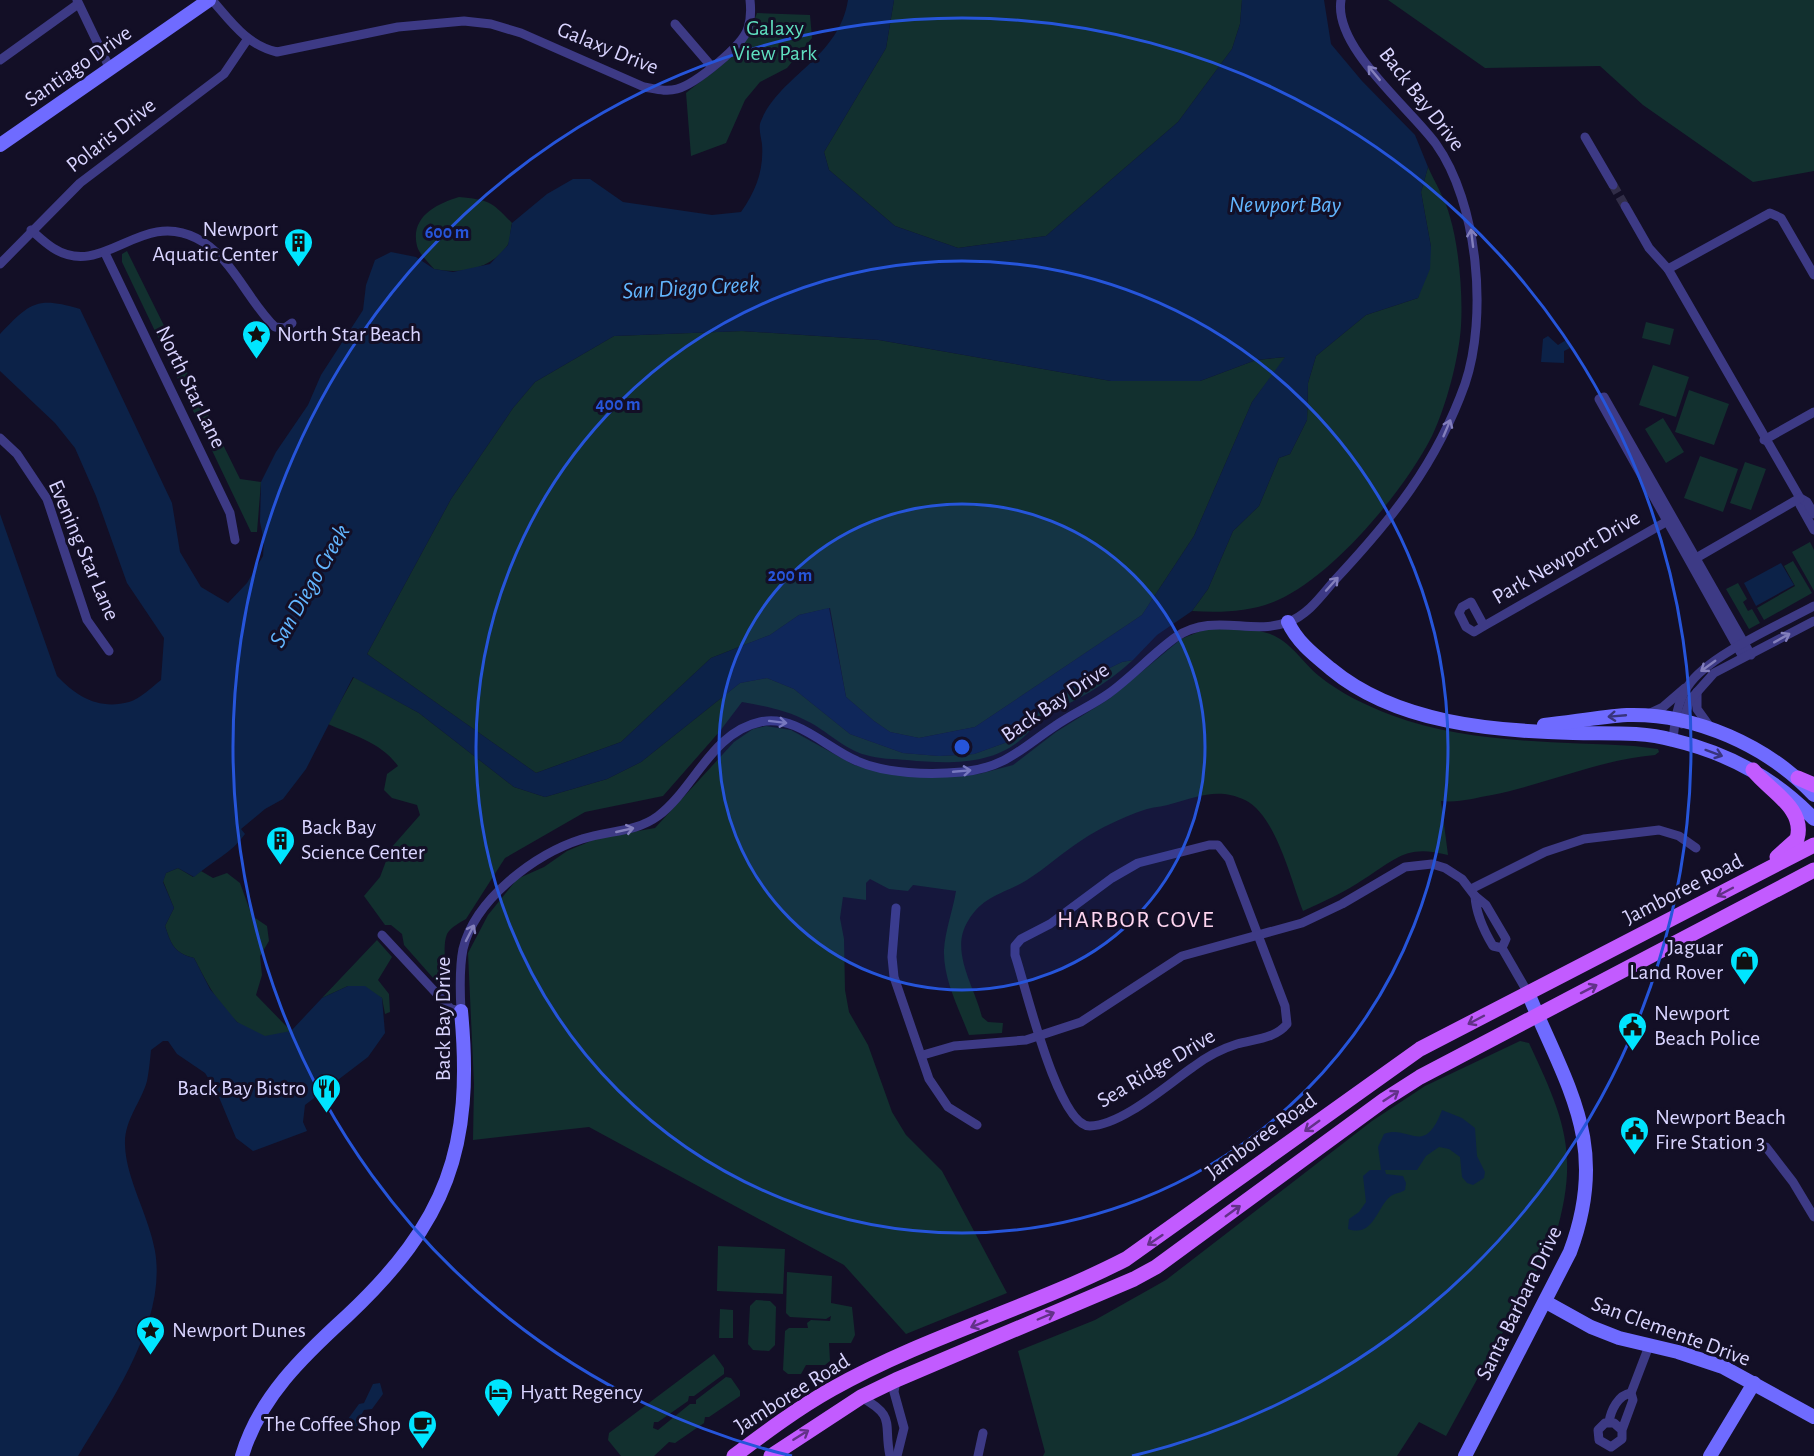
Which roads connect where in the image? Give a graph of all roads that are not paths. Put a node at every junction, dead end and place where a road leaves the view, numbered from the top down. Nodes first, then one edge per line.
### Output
1 (210, 0) edge
2 (750, 0) edge
3 (1341, 0) edge
4 (77, 2) edge
5 (675, 24) dead end
6 (248, 40) junction
7 (0, 60) edge
8 (712, 67) junction
9 (110, 69) junction
10 (1585, 137) dead end
11 (0, 145) edge
12 (1613, 185) tunnel mouth
13 (1625, 206) tunnel mouth
14 (31, 230) junction
15 (105, 253) junction
16 (0, 264) edge
17 (1668, 269) junction
18 (1814, 275) edge
19 (292, 323) dead end
20 (1814, 412) edge
21 (0, 438) edge
22 (1764, 440) junction
23 (1800, 498) junction
24 (1814, 514) edge
25 (1670, 520) junction
26 (1814, 530) edge
27 (235, 540) dead end
28 (1692, 560) junction
29 (1814, 606) edge
30 (1814, 621) edge
31 (1288, 622) junction
32 (1484, 626) dead end
33 (1742, 646) junction
34 (109, 651) dead end
35 (1747, 656) junction
36 (1687, 687) junction
37 (1697, 690) junction
38 (1644, 716) junction
39 (1679, 720) junction
40 (1516, 729) junction
41 (1715, 731) junction
42 (1673, 739) junction
43 (1753, 770) junction
44 (1798, 778) junction
45 (1814, 785) edge
46 (1814, 795) edge
47 (1814, 819) edge
48 (1814, 845) edge
49 (1696, 848) dead end
50 (1814, 870) edge
51 (1750, 879) junction
52 (1798, 879) junction
53 (1814, 879) edge
54 (1473, 892) junction
55 (896, 908) dead end
56 (1494, 921) junction
57 (1484, 926) junction
58 (382, 935) dead end
59 (1259, 936) junction
60 (1502, 948) junction
61 (1528, 993) junction
62 (461, 1011) junction
63 (1537, 1016) junction
64 (1041, 1036) junction
65 (923, 1055) junction
66 (977, 1125) dead end
67 (1760, 1145) dead end
68 (1814, 1217) edge
69 (1546, 1302) junction
70 (1649, 1346) junction
71 (896, 1380) junction
72 (1754, 1383) junction
73 (1631, 1393) junction
74 (861, 1397) junction
75 (1814, 1417) edge
76 (903, 1418) junction
77 (1610, 1422) junction
78 (888, 1423) junction
79 (1622, 1430) junction
80 (982, 1433) dead end
81 (242, 1456) edge
82 (734, 1456) edge
83 (771, 1456) edge
84 (890, 1456) edge
85 (897, 1456) edge
86 (978, 1456) edge
87 (1465, 1456) edge
88 (1710, 1456) edge

1 - 6 street, Galaxy Drive
1 - 9 street, Santiago Drive
2 - 8 street, Galaxy Drive
31 -> 3 street, Back Bay Drive
4 - 7 street
4 - 9 street
5 - 8 street
6 - 8 street, Galaxy Drive
6 - 14 street, Polaris Drive
9 - 11 street, Santiago Drive
10 - 12 street
13 - 17 street
14 - 15 street
14 - 16 street, Polaris Drive
15 - 19 street
15 - 27 street, North Star Lane
17 - 18 street
17 - 22 street
20 - 22 street
21 - 34 street, Evening Star Lane
22 - 23 street
23 - 24 street
23 - 26 street
23 - 28 street
25 - 25 street, Park Newport Drive
25 - 28 street, Park Newport Drive
25 - 32 street, Park Newport Drive
28 - 33 street, Park Newport Drive
29 - 33 street
35 -> 30 street
31 - 40 street
62 -> 31 street, Back Bay Drive
33 - 35 street, Park Newport Drive
33 -> 36 street
35 - 37 street
36 - 38 street
36 - 39 street
37 - 39 street
37 - 41 street
38 - 39 street
38 -> 40 street
39 - 41 street
39 - 42 street
40 - 42 street
41 - 44 street
42 -> 43 street
43 - 47 street
43 - 51 main road
44 - 45 main road
44 - 46 street
48 - 51 main road, Jamboree Road
49 - 54 street
50 - 52 main road, Jamboree Road
51 -> 61 main road, Jamboree Road
52 - 53 main road
63 -> 52 main road, Jamboree Road
54 - 56 street
54 - 57 street
54 - 59 street
55 - 65 street
56 - 57 street
56 - 60 street
57 - 60 street
58 - 62 street
59 - 64 street
59 - 64 street, Sea Ridge Drive
59 - 64 street, Sea Ridge Drive
60 - 61 street
61 - 63 street, Santa Barbara Drive
61 -> 82 main road, Jamboree Road
62 - 81 street, Back Bay Drive
63 - 69 street, Santa Barbara Drive
71 -> 63 main road, Jamboree Road
64 - 65 street
65 - 66 street
67 - 68 street
69 - 70 street, San Clemente Drive
69 - 87 street, Santa Barbara Drive
70 - 72 street, San Clemente Drive
70 - 73 street
71 - 74 main road, Jamboree Road
71 - 76 street
72 - 75 street, San Clemente Drive
72 - 88 street
73 - 77 street
73 - 79 street
74 - 78 street
83 -> 74 main road, Jamboree Road
76 - 78 street
76 - 85 street
77 - 79 street
77 - 79 street
78 - 84 street
80 - 86 street

